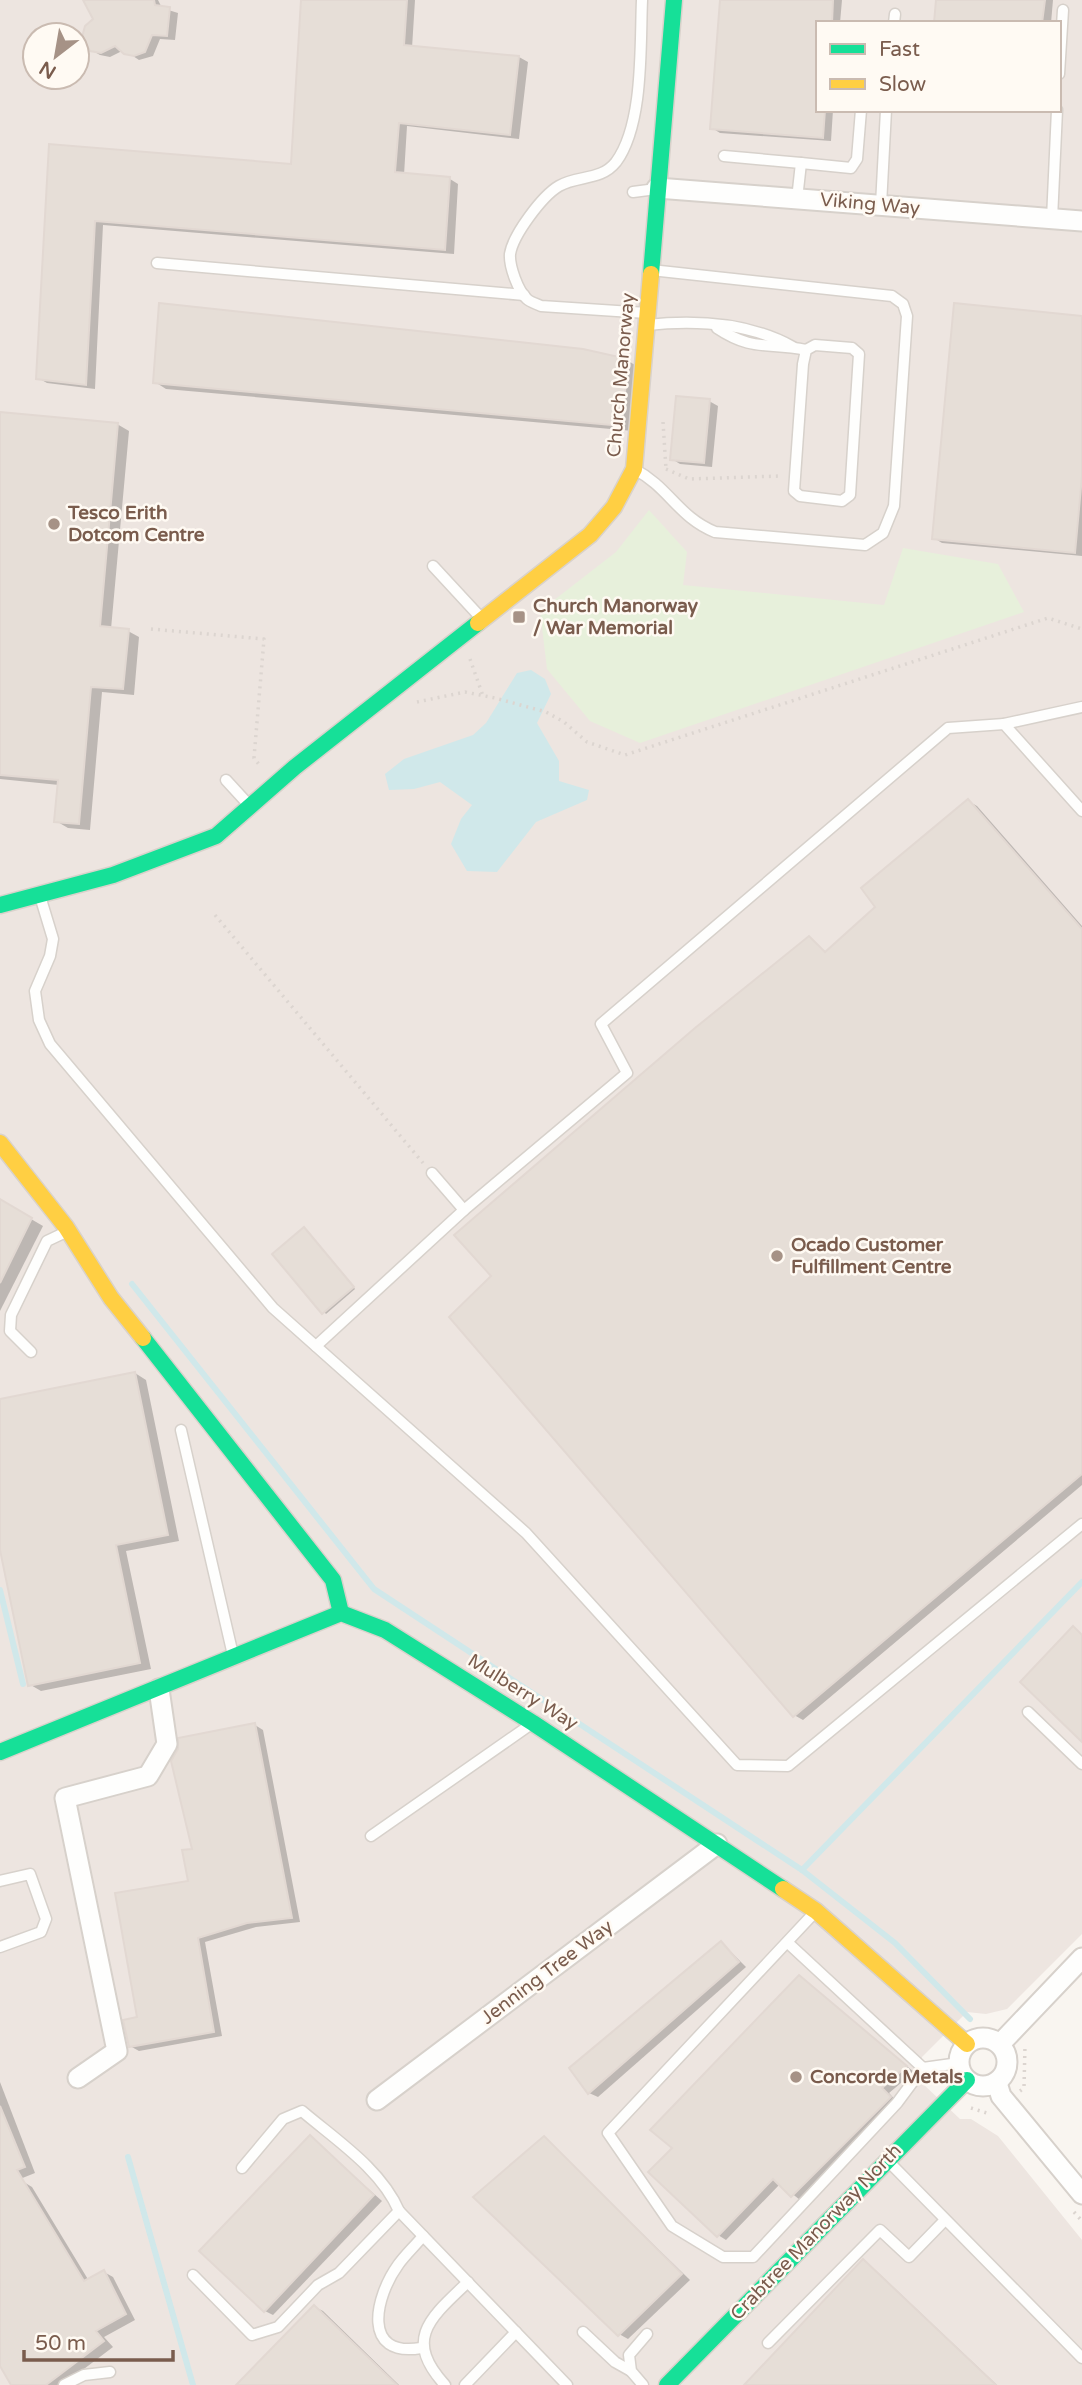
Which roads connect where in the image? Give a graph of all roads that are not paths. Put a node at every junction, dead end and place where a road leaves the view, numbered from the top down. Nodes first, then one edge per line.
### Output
1 (642, 0) edge
2 (674, 0) edge
3 (1063, 10) dead end
4 (1061, 42) edge
5 (861, 112) edge
6 (886, 112) edge
7 (1057, 112) edge
8 (724, 156) dead end
9 (801, 163) junction
10 (657, 188) junction
11 (633, 192) dead end
12 (797, 199) junction
13 (881, 205) junction
14 (1052, 219) junction
15 (1082, 221) edge
16 (157, 262) dead end
17 (651, 270) junction
18 (524, 295) junction
19 (648, 319) junction
20 (806, 350) junction
21 (634, 468) junction
22 (433, 566) dead end
23 (483, 619) junction
24 (1082, 707) edge
25 (1004, 724) junction
26 (226, 780) dead end
27 (251, 807) junction
28 (1082, 811) edge
29 (40, 896) junction
30 (0, 905) edge
31 (0, 1143) edge
32 (432, 1173) road end
33 (464, 1210) junction
34 (68, 1231) junction
35 (316, 1346) junction
36 (32, 1352) dead end
37 (181, 1430) dead end
38 (1082, 1524) edge
39 (341, 1613) junction
40 (234, 1659) junction
41 (159, 1689) junction
42 (1028, 1712) dead end
43 (533, 1723) junction
44 (0, 1752) edge
45 (1082, 1764) edge
46 (370, 1836) dead end
47 (718, 1844) junction
48 (0, 1881) edge
49 (816, 1911) junction
50 (788, 1943) junction
51 (0, 1947) edge
52 (1082, 1958) edge
53 (967, 2044) junction
54 (1000, 2044) junction
55 (923, 2068) junction
56 (963, 2072) junction
57 (78, 2078) dead end
58 (997, 2083) junction
59 (377, 2100) dead end
60 (886, 2159) junction
61 (242, 2168) dead end
62 (1082, 2194) edge
63 (399, 2211) junction
64 (945, 2220) junction
65 (423, 2236) junction
66 (193, 2275) dead end
67 (468, 2282) junction
68 (516, 2332) junction
69 (583, 2332) dead end
70 (646, 2334) dead end
71 (768, 2343) dead end
72 (421, 2347) junction
73 (1082, 2357) edge
74 (631, 2371) junction
75 (110, 2372) dead end
76 (64, 2385) edge
77 (445, 2385) edge
78 (465, 2385) edge
79 (567, 2385) edge
80 (643, 2385) edge
81 (667, 2385) edge

1 - 18 lane
2 - 10 street, Church Manorway
3 - 4 lane
5 - 9 lane
6 - 13 lane
7 - 14 lane
8 - 9 lane
9 - 12 lane
10 - 11 lane
10 - 12 street, Viking Way
10 - 17 street, Church Manorway
12 - 13 street, Viking Way
13 - 14 street, Viking Way
14 - 15 street, Viking Way
16 - 18 lane
17 - 19 street, Church Manorway
17 - 21 lane
18 - 19 lane
19 - 20 lane
19 - 21 street, Church Manorway
20 - 20 lane
21 - 23 street, Church Manorway
22 - 23 lane
23 - 27 street, Church Manorway
24 - 25 lane
25 - 28 lane
25 - 33 lane
26 - 27 lane
27 - 29 street, Church Manorway
29 - 30 street, Church Manorway
29 - 35 lane
31 - 34 street
32 - 33 lane
33 - 35 lane
34 - 36 lane
34 - 39 street
35 - 38 lane
37 - 40 lane
39 - 40 street
39 - 43 street, Mulberry Way
40 - 41 street
41 - 44 street
41 - 57 street
42 - 45 lane
43 - 46 lane
43 - 47 street, Mulberry Way
47 - 49 street, Mulberry Way
47 - 59 street, Jenning Tree Way
48 - 51 lane
49 - 50 lane
49 - 53 street, Mulberry Way
50 - 55 lane
50 - 55 lane
52 - 54 street
53 - 54 street
53 - 56 street, Crabtree Manorway North
54 - 58 street
55 - 56 lane
56 - 58 street
56 - 60 street, Crabtree Manorway North
58 - 62 street
60 - 64 lane
60 - 81 street, Crabtree Manorway North
61 - 63 lane
63 - 65 lane
63 - 66 lane
64 - 71 lane
64 - 73 lane
65 - 67 lane
65 - 72 lane
67 - 68 lane
67 - 72 lane
68 - 78 lane
68 - 79 lane
69 - 74 lane
70 - 74 lane
72 - 77 lane
74 - 80 lane
75 - 76 lane

